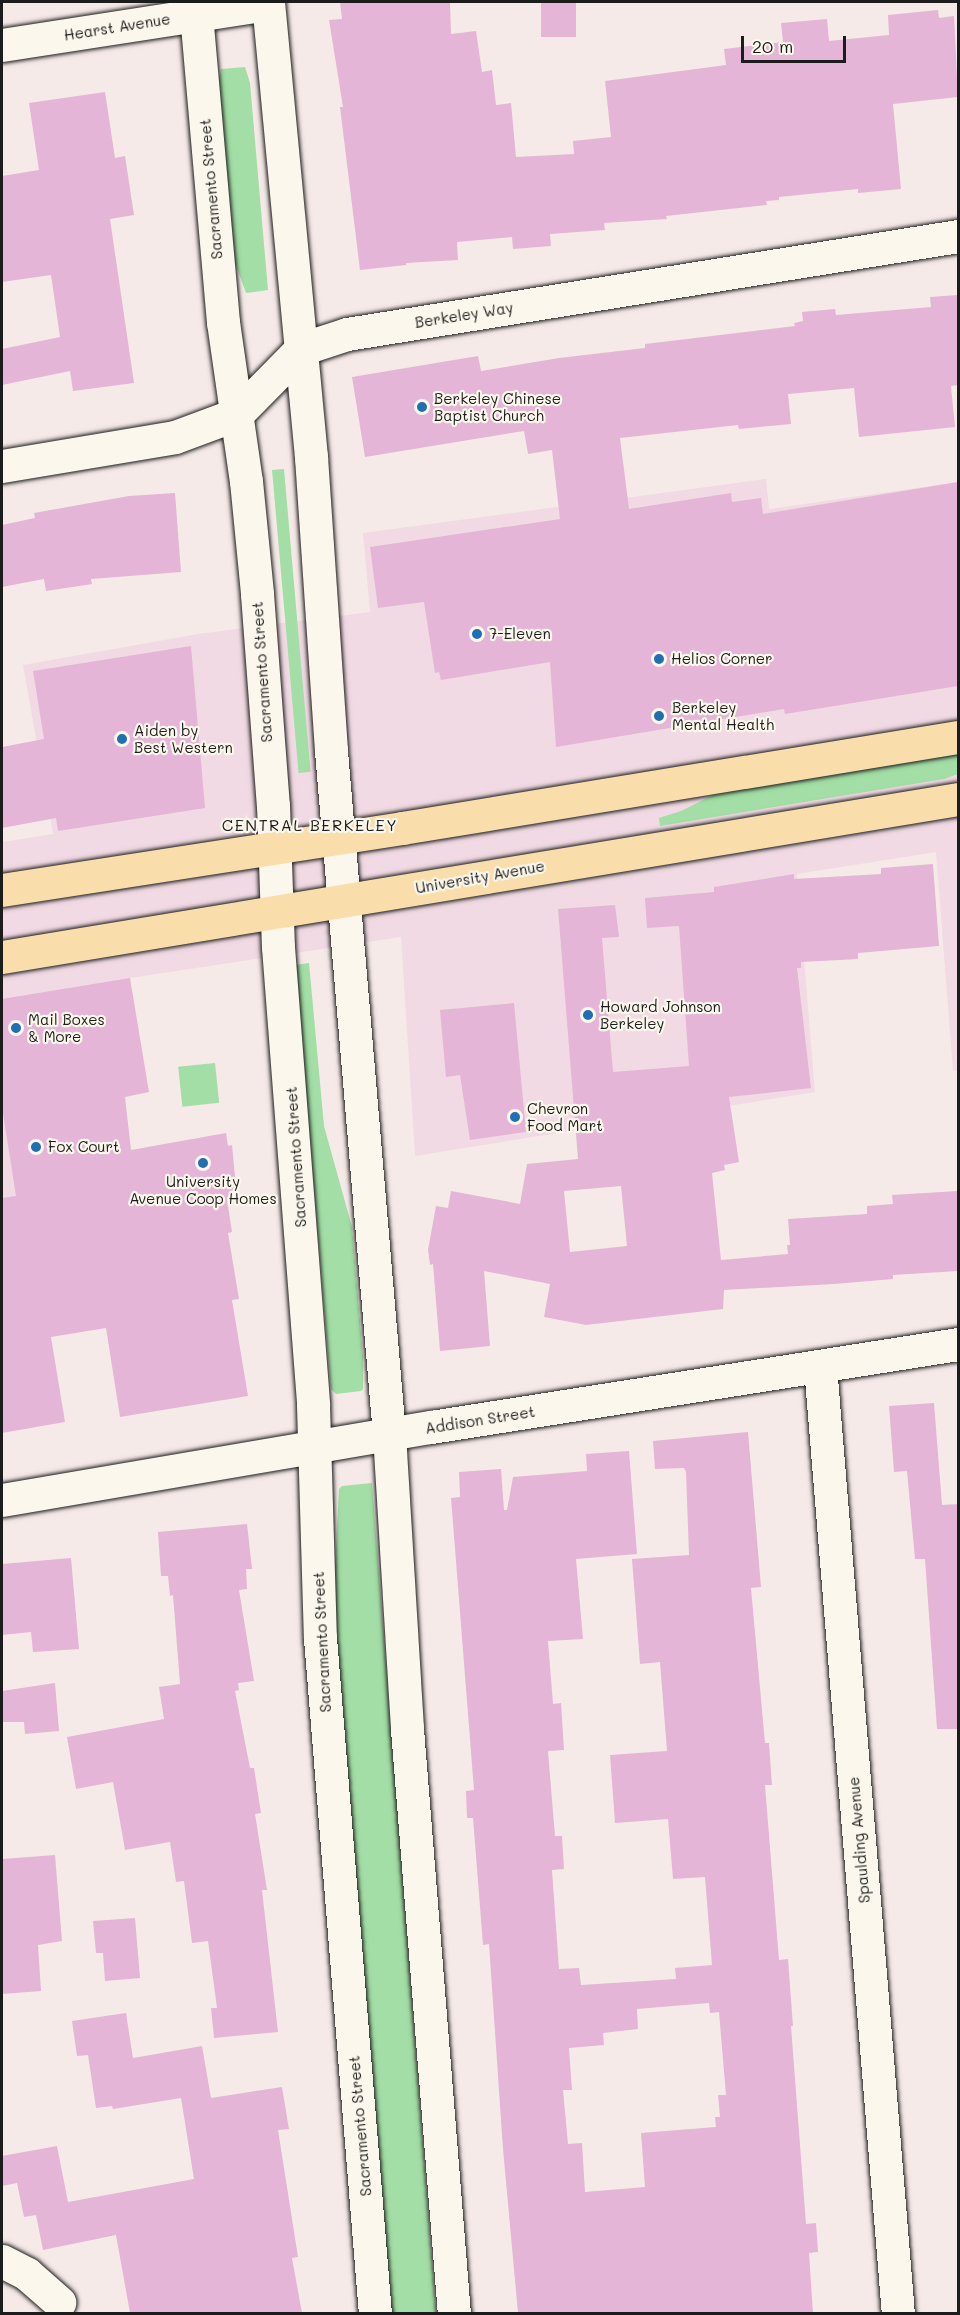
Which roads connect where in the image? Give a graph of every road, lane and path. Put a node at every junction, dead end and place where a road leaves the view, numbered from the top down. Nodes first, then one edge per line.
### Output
1 (268, 3) edge
2 (196, 8) edge
3 (2, 45) edge
4 (958, 236) edge
5 (302, 349) junction
6 (237, 414) junction
7 (2, 466) edge
8 (958, 737) edge
9 (958, 799) edge
10 (339, 837) junction
11 (274, 846) junction
12 (2, 890) edge
13 (345, 900) junction
14 (277, 912) junction
15 (2, 957) edge
16 (958, 1344) edge
17 (820, 1366) junction
18 (389, 1434) junction
19 (315, 1449) junction
20 (2, 1500) edge
21 (2, 2261) edge
22 (59, 2302) dead end
23 (375, 2313) edge
24 (454, 2313) edge
25 (898, 2313) edge

1 - 2 street, Hearst Avenue
1 - 5 street
2 - 3 street, Hearst Avenue
2 - 6 street, Sacramento Street
4 - 5 street, Berkeley Way
5 - 6 street, Berkeley Way
5 - 10 street
6 - 7 street, Berkeley Way
6 - 11 street, Sacramento Street
8 - 10 main road
9 - 13 main road, University Avenue
10 - 11 main road
10 - 13 street
11 - 12 main road
11 - 14 street, Sacramento Street
13 - 14 main road, University Avenue
13 - 18 street
14 - 15 main road, University Avenue
14 - 19 street, Sacramento Street
16 - 17 street, Addison Street
17 - 18 street, Addison Street
17 - 25 street, Spaulding Avenue
18 - 19 street, Addison Street
18 - 24 street
19 - 20 street, Addison Street
19 - 23 street, Sacramento Street
21 - 22 street

